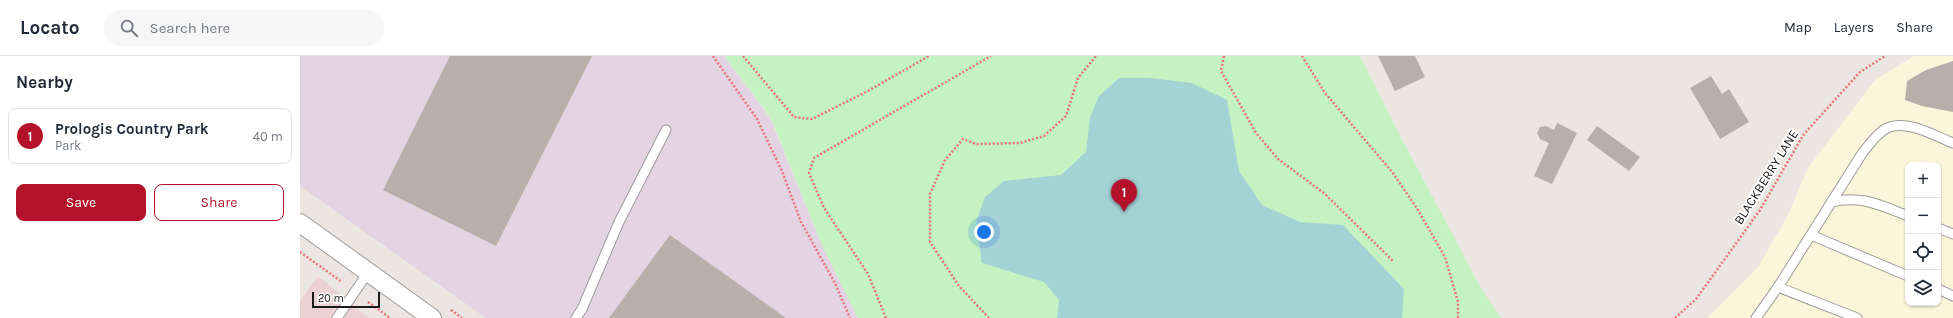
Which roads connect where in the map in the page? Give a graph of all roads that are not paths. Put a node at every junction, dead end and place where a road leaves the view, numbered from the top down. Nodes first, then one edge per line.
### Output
1 (666, 130) dead end
2 (1953, 143) edge
3 (1831, 202) junction
4 (1905, 215) edge
5 (300, 223) edge
6 (1941, 229) edge
7 (1953, 234) edge
8 (1811, 235) junction
9 (369, 271) junction
10 (1905, 275) edge
11 (1778, 287) junction
12 (1941, 290) edge
13 (1953, 296) edge
14 (337, 318) edge
15 (432, 318) edge
16 (576, 318) edge
17 (1756, 318) edge
18 (1857, 318) edge

1 - 16 lane
2 - 3 lane
3 - 4 lane
3 - 8 lane
5 - 9 street
6 - 7 lane
8 - 10 lane
8 - 11 lane
9 - 14 lane
9 - 15 street
11 - 17 lane
11 - 18 lane
12 - 13 lane

